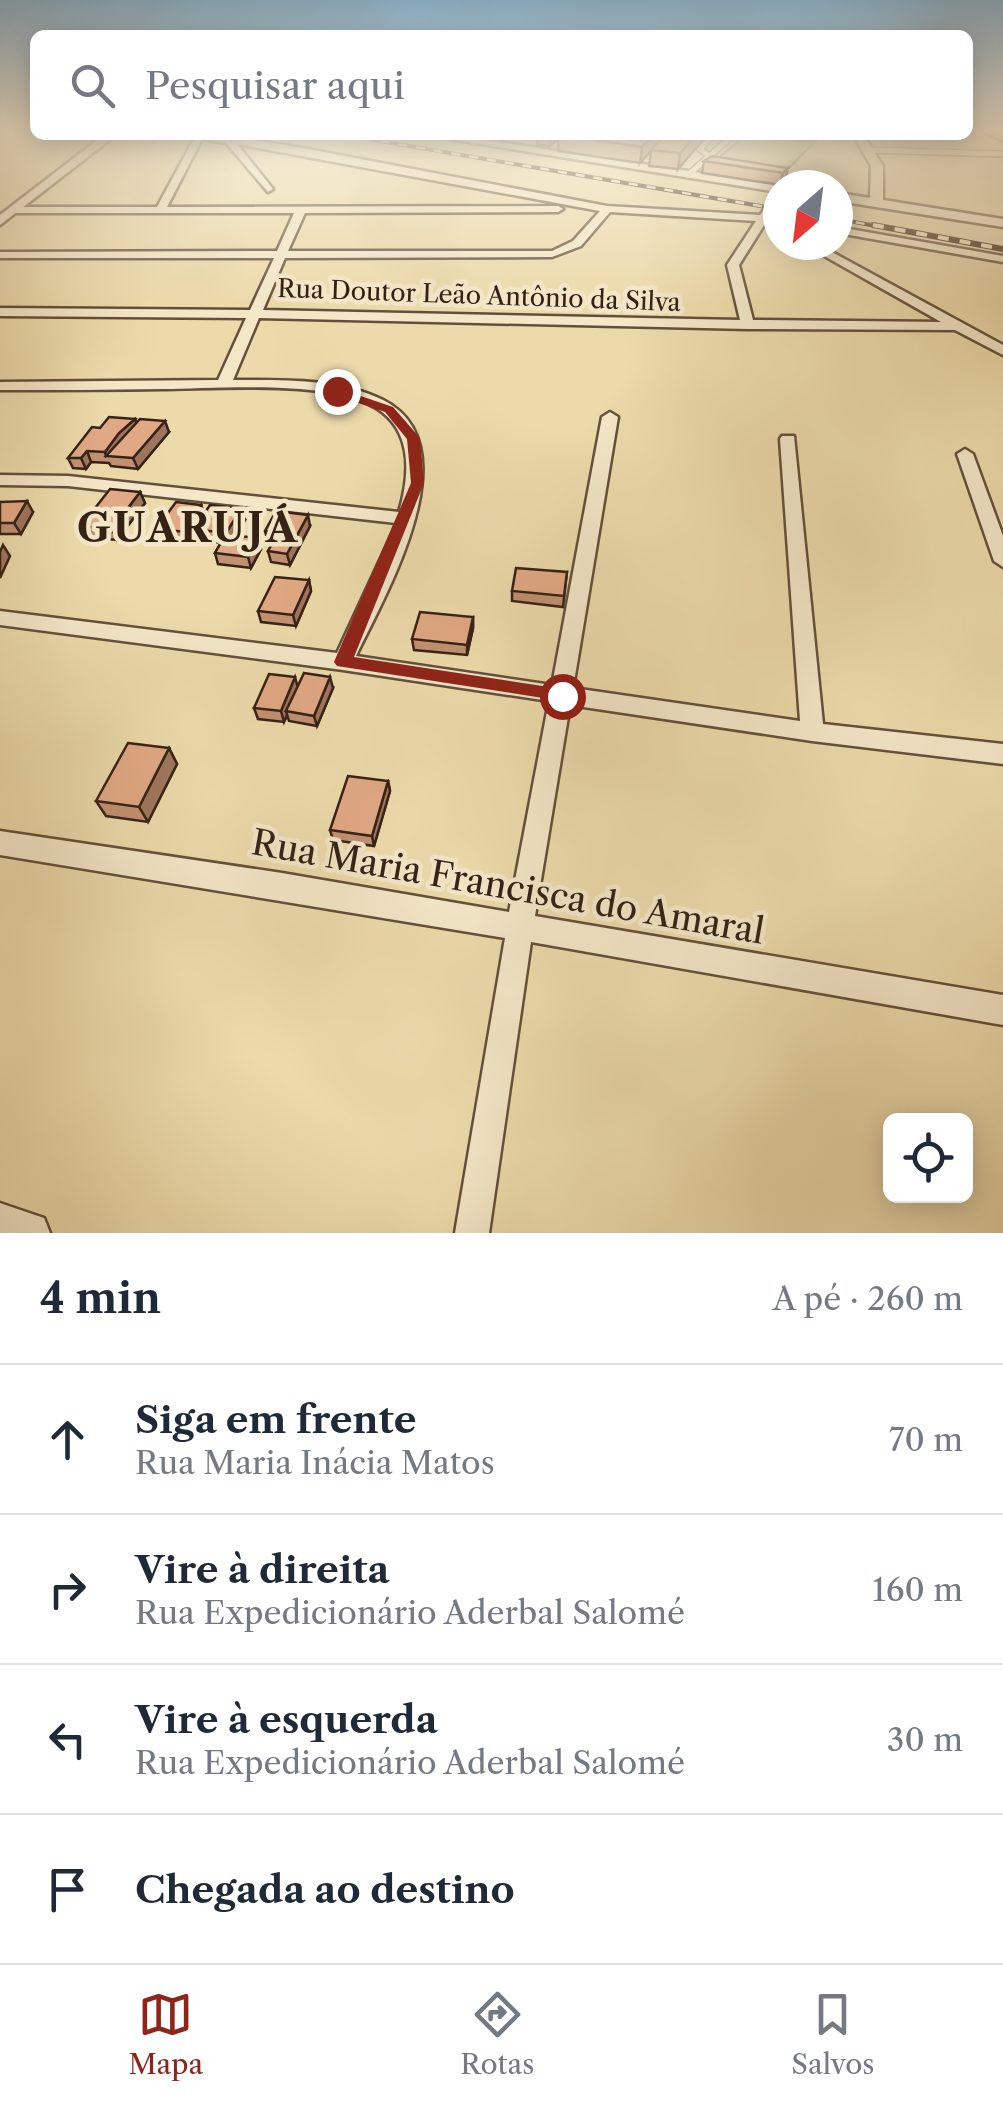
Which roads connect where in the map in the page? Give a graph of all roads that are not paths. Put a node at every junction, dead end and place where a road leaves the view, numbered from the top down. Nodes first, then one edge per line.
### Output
1 (42, 189) edge
2 (172, 189) edge
3 (495, 189) edge
4 (878, 189) edge
5 (853, 199) edge
6 (876, 202) junction
7 (589, 206) junction
8 (161, 209) junction
9 (301, 209) junction
10 (14, 210) junction
11 (607, 210) junction
12 (763, 213) edge
13 (761, 216) junction
14 (0, 221) edge
15 (1003, 223) edge
16 (853, 233) edge
17 (0, 255) edge
18 (278, 255) junction
19 (1003, 259) edge
20 (838, 260) edge
21 (254, 311) junction
22 (0, 312) edge
23 (748, 326) junction
24 (956, 326) junction
25 (1003, 351) edge
26 (224, 383) junction
27 (0, 386) edge
28 (610, 417) dead end
29 (788, 439) dead end
30 (965, 454) dead end
31 (0, 480) edge
32 (406, 518) junction
33 (1003, 561) edge
34 (0, 618) edge
35 (343, 662) junction
36 (562, 696) junction
37 (812, 732) junction
38 (1003, 754) edge
39 (0, 843) edge
40 (520, 927) junction
41 (1003, 1010) edge
42 (0, 1224) edge
43 (29, 1233) edge
44 (472, 1233) edge

1 - 10 street
2 - 8 street
3 - 7 street
4 - 6 street
5 - 6 street
6 - 15 street
7 - 9 street
7 - 11 street
8 - 9 street
8 - 10 street
9 - 18 street
10 - 14 street
11 - 13 street
11 - 18 street
12 - 13 street
13 - 23 street
16 - 19 street
17 - 18 street
18 - 21 street
20 - 24 street
21 - 22 street, Rua Doutor Leão Antônio da Silva
21 - 23 street, Rua Doutor Leão Antônio da Silva
21 - 26 street
23 - 24 street, Rua Doutor Leão Antônio da Silva
24 - 25 street
26 - 27 street
26 - 32 street
28 - 36 street
29 - 37 street
30 - 33 street
31 - 32 street
32 - 35 street
34 - 35 street
35 - 36 street
36 - 37 street
36 - 40 street
37 - 38 street
39 - 40 street, Rua Maria Francisca do Amaral
40 - 41 street, Rua Maria Francisca do Amaral
40 - 44 street
42 - 43 street

